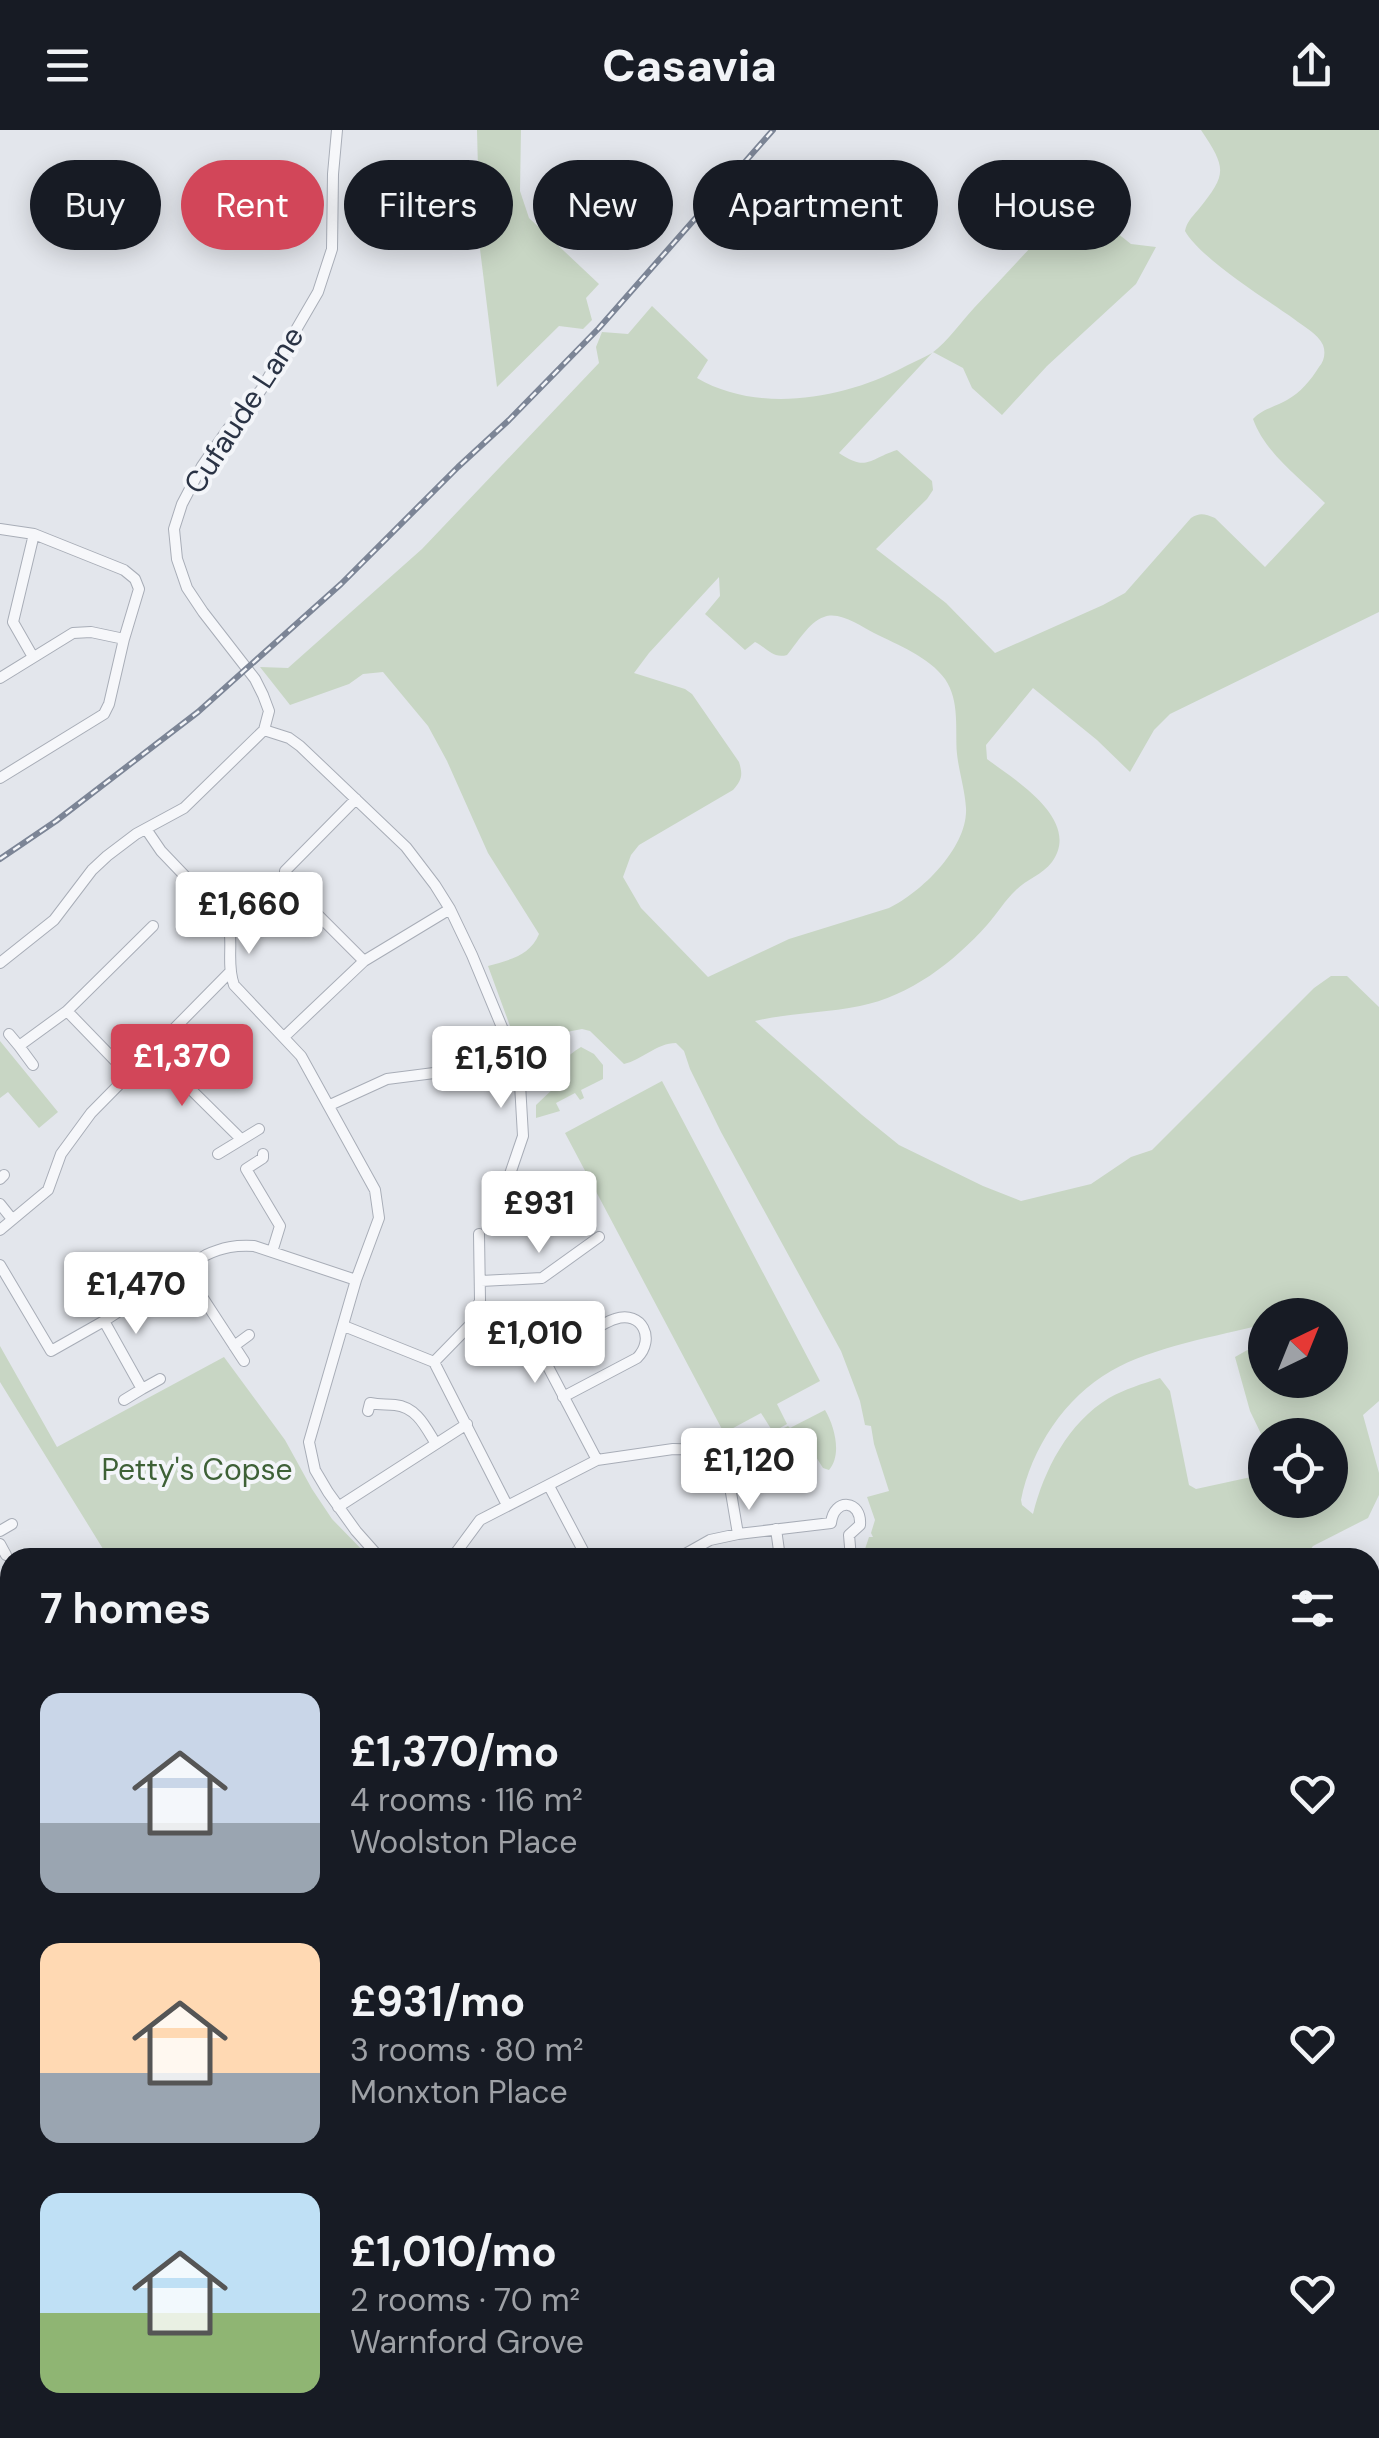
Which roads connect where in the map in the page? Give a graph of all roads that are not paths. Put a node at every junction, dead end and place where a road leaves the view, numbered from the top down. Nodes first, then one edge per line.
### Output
1 (337, 130) edge
2 (0, 529) edge
3 (34, 534) junction
4 (0, 620) edge
5 (13, 622) junction
6 (124, 639) junction
7 (33, 657) junction
8 (0, 678) edge
9 (264, 730) junction
10 (0, 778) edge
11 (356, 799) junction
12 (146, 829) junction
13 (285, 882) junction
14 (450, 909) junction
15 (152, 926) dead end
16 (127, 928) dead end
17 (231, 928) junction
18 (140, 939) junction
19 (364, 961) junction
20 (0, 963) edge
21 (229, 973) junction
22 (67, 1011) junction
23 (9, 1034) dead end
24 (284, 1037) junction
25 (19, 1046) junction
26 (511, 1049) junction
27 (152, 1051) junction
28 (33, 1065) dead end
29 (497, 1067) junction
30 (128, 1074) junction
31 (520, 1084) junction
32 (330, 1106) junction
33 (260, 1128) dead end
34 (240, 1139) junction
35 (218, 1154) dead end
36 (264, 1154) dead end
37 (509, 1199) dead end
38 (0, 1204) edge
39 (12, 1219) junction
40 (0, 1230) edge
41 (479, 1234) dead end
42 (599, 1237) dead end
43 (272, 1252) junction
44 (0, 1265) edge
45 (184, 1269) junction
46 (356, 1280) junction
47 (481, 1281) junction
48 (104, 1322) junction
49 (471, 1324) junction
50 (344, 1326) junction
51 (249, 1335) dead end
52 (234, 1346) junction
53 (244, 1361) dead end
54 (545, 1361) junction
55 (434, 1362) junction
56 (160, 1379) dead end
57 (142, 1389) junction
58 (563, 1397) junction
59 (124, 1400) dead end
60 (368, 1410) dead end
61 (468, 1424) junction
62 (436, 1444) junction
63 (596, 1460) junction
64 (549, 1486) junction
65 (507, 1504) junction
66 (338, 1507) junction
67 (831, 1522) junction
68 (12, 1524) dead end
69 (776, 1529) junction
70 (0, 1531) edge
71 (738, 1534) junction
72 (849, 1535) junction
73 (371, 1548) edge
74 (459, 1548) edge
75 (582, 1548) edge
76 (696, 1548) edge
77 (779, 1548) edge
78 (850, 1548) edge

1 - 9 street, Cufaude Lane
2 - 3 street
3 - 5 street
3 - 6 street
4 - 5 street
5 - 7 street
6 - 7 street
6 - 10 street
7 - 8 street
9 - 11 street
9 - 12 street
11 - 13 street
11 - 14 street
12 - 17 street
12 - 20 street
13 - 17 street
13 - 19 street
14 - 19 street
14 - 26 street
15 - 18 street
16 - 18 street
17 - 21 street
18 - 22 street
19 - 24 street
21 - 24 street
21 - 27 street
22 - 25 street
22 - 30 street
23 - 25 street
24 - 32 street
25 - 28 street
26 - 29 street
26 - 31 street
27 - 30 street
27 - 34 street
29 - 31 street
29 - 32 street
30 - 39 street
31 - 37 street
32 - 46 street
33 - 34 street
34 - 35 street
36 - 43 street
38 - 39 street
39 - 40 street
41 - 47 street
42 - 47 street
43 - 45 street
43 - 46 street
44 - 48 street
45 - 48 street
45 - 52 street
46 - 50 street
47 - 49 street
48 - 57 street
49 - 54 street
49 - 55 street
50 - 55 street
50 - 66 street
51 - 52 street
52 - 53 street
54 - 58 street
54 - 58 street
55 - 61 street
56 - 57 street
57 - 59 street
58 - 63 street
60 - 62 street
61 - 62 street
61 - 65 street
62 - 66 street
63 - 64 street
63 - 71 street
64 - 65 street
64 - 75 street
65 - 74 street
66 - 73 street
67 - 69 street
67 - 72 street
67 - 72 street
68 - 70 street
69 - 71 street
69 - 77 street
71 - 76 street
72 - 78 street

